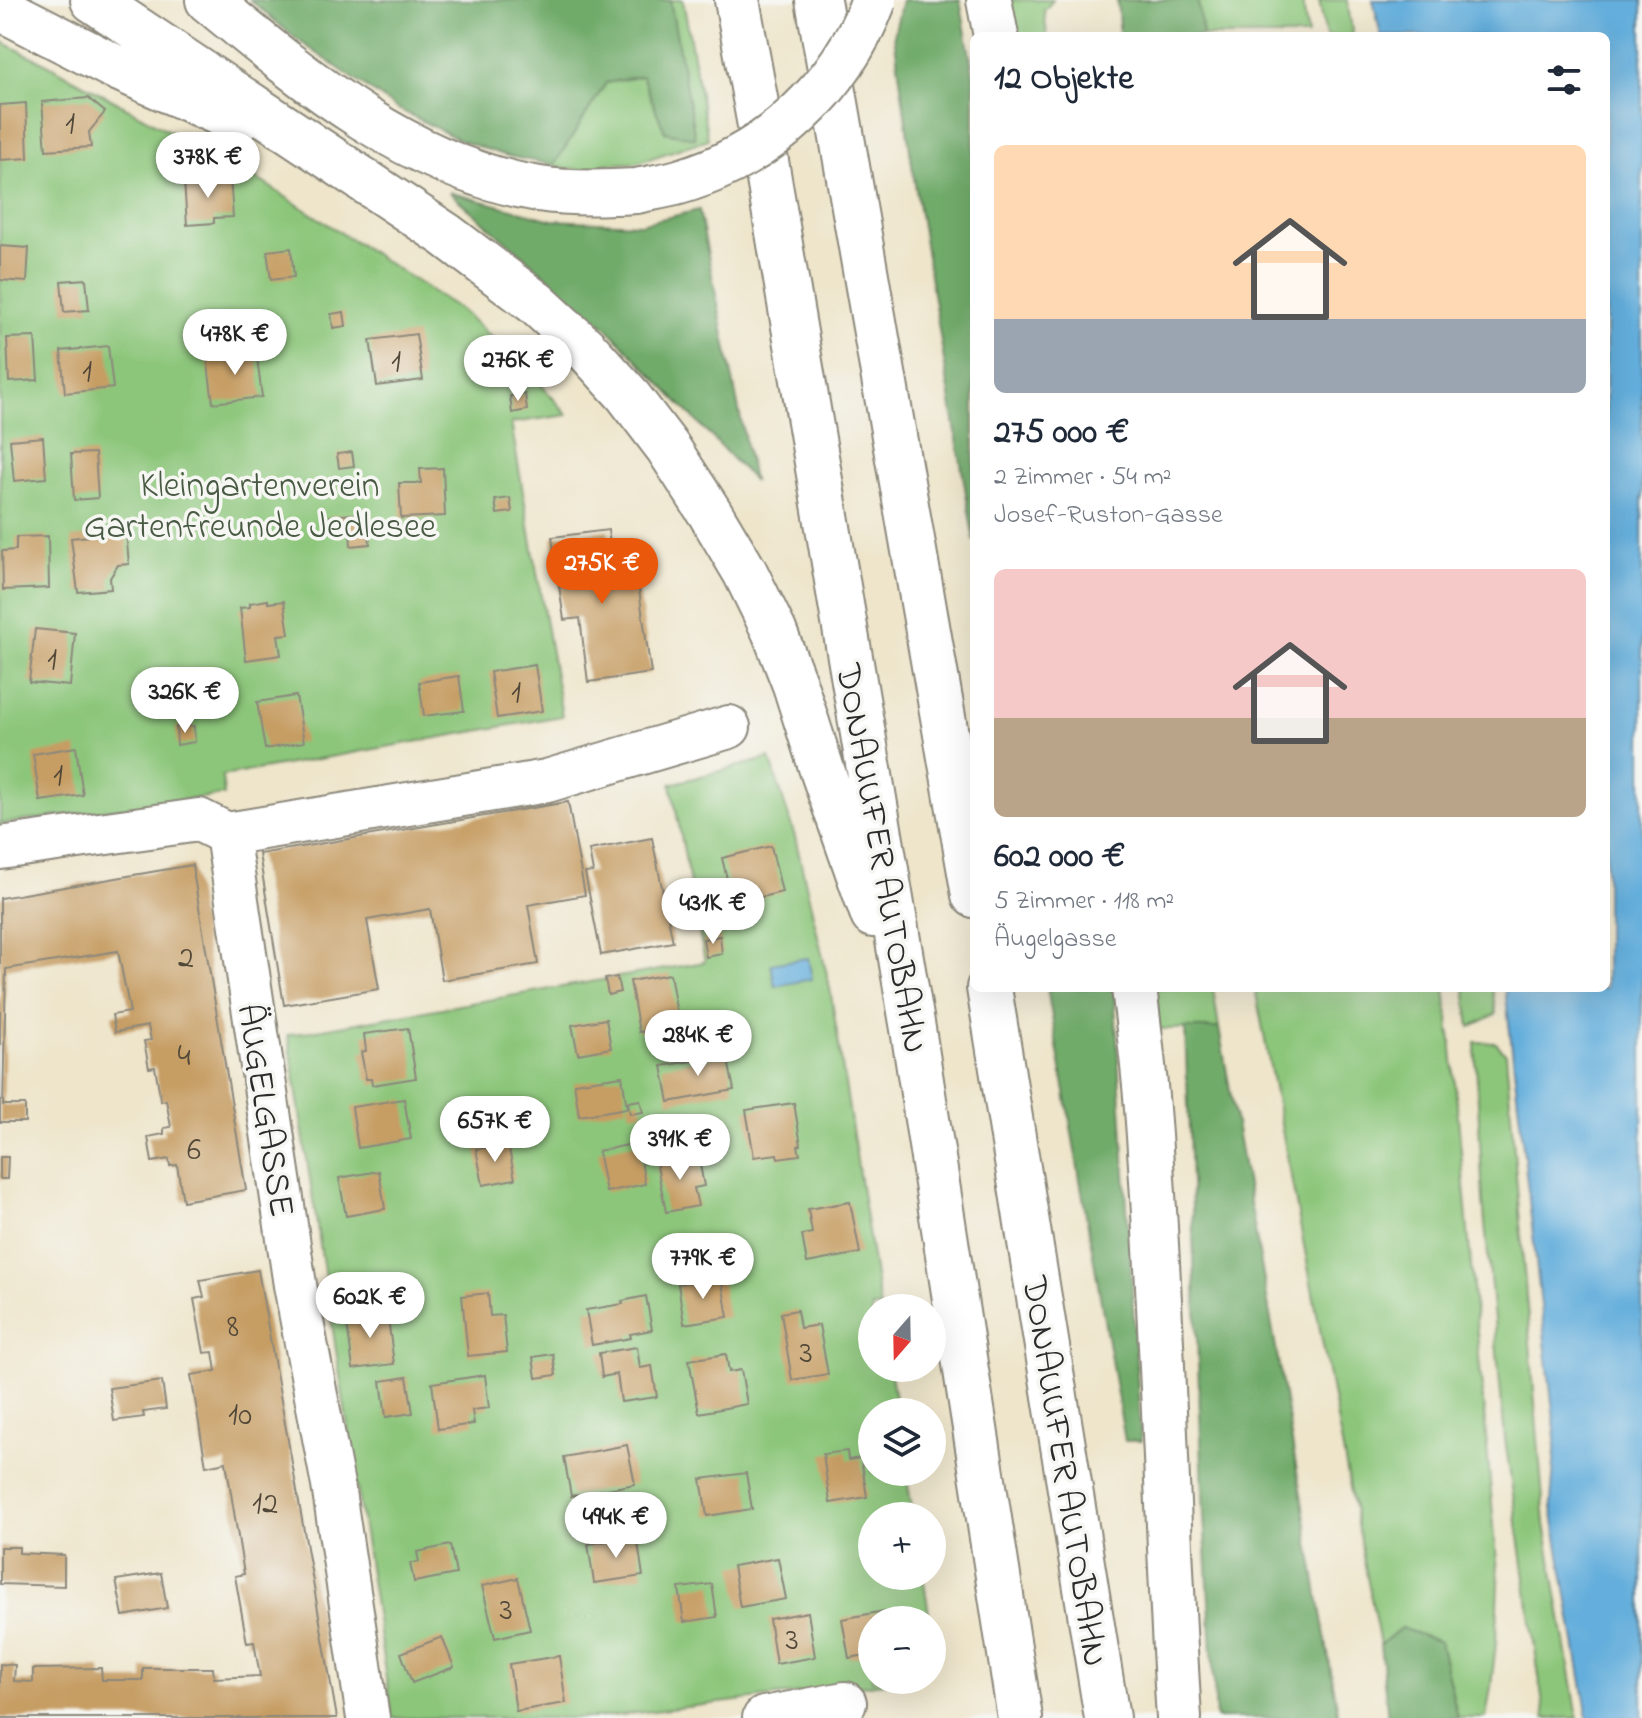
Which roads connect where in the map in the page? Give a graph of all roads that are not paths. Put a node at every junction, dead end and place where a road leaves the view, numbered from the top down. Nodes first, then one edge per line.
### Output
1 (93, 0) edge
2 (208, 0) edge
3 (737, 0) edge
4 (818, 0) edge
5 (874, 0) edge
6 (989, 0) edge
7 (0, 8) edge
8 (995, 32) edge
9 (349, 170) junction
10 (729, 727) dead end
11 (227, 834) junction
12 (0, 848) edge
13 (970, 872) edge
14 (990, 992) edge
15 (1134, 992) edge
16 (913, 1029) junction
17 (845, 1703) dead end
18 (368, 1718) edge
19 (764, 1718) edge
20 (1020, 1718) edge
21 (1107, 1718) edge
22 (1179, 1718) edge

1 - 9 highway
2 - 5 highway, bridge
3 - 16 highway, DONAUUFER AUTOBAHN
4 - 13 highway
6 - 8 highway
7 - 9 highway
9 - 16 highway
10 - 11 street
11 - 12 street
11 - 18 street, ÄUGELGASSE
14 - 21 highway, DONAUUFER AUTOBAHN
15 - 22 highway
16 - 20 highway, DONAUUFER AUTOBAHN
17 - 19 street

